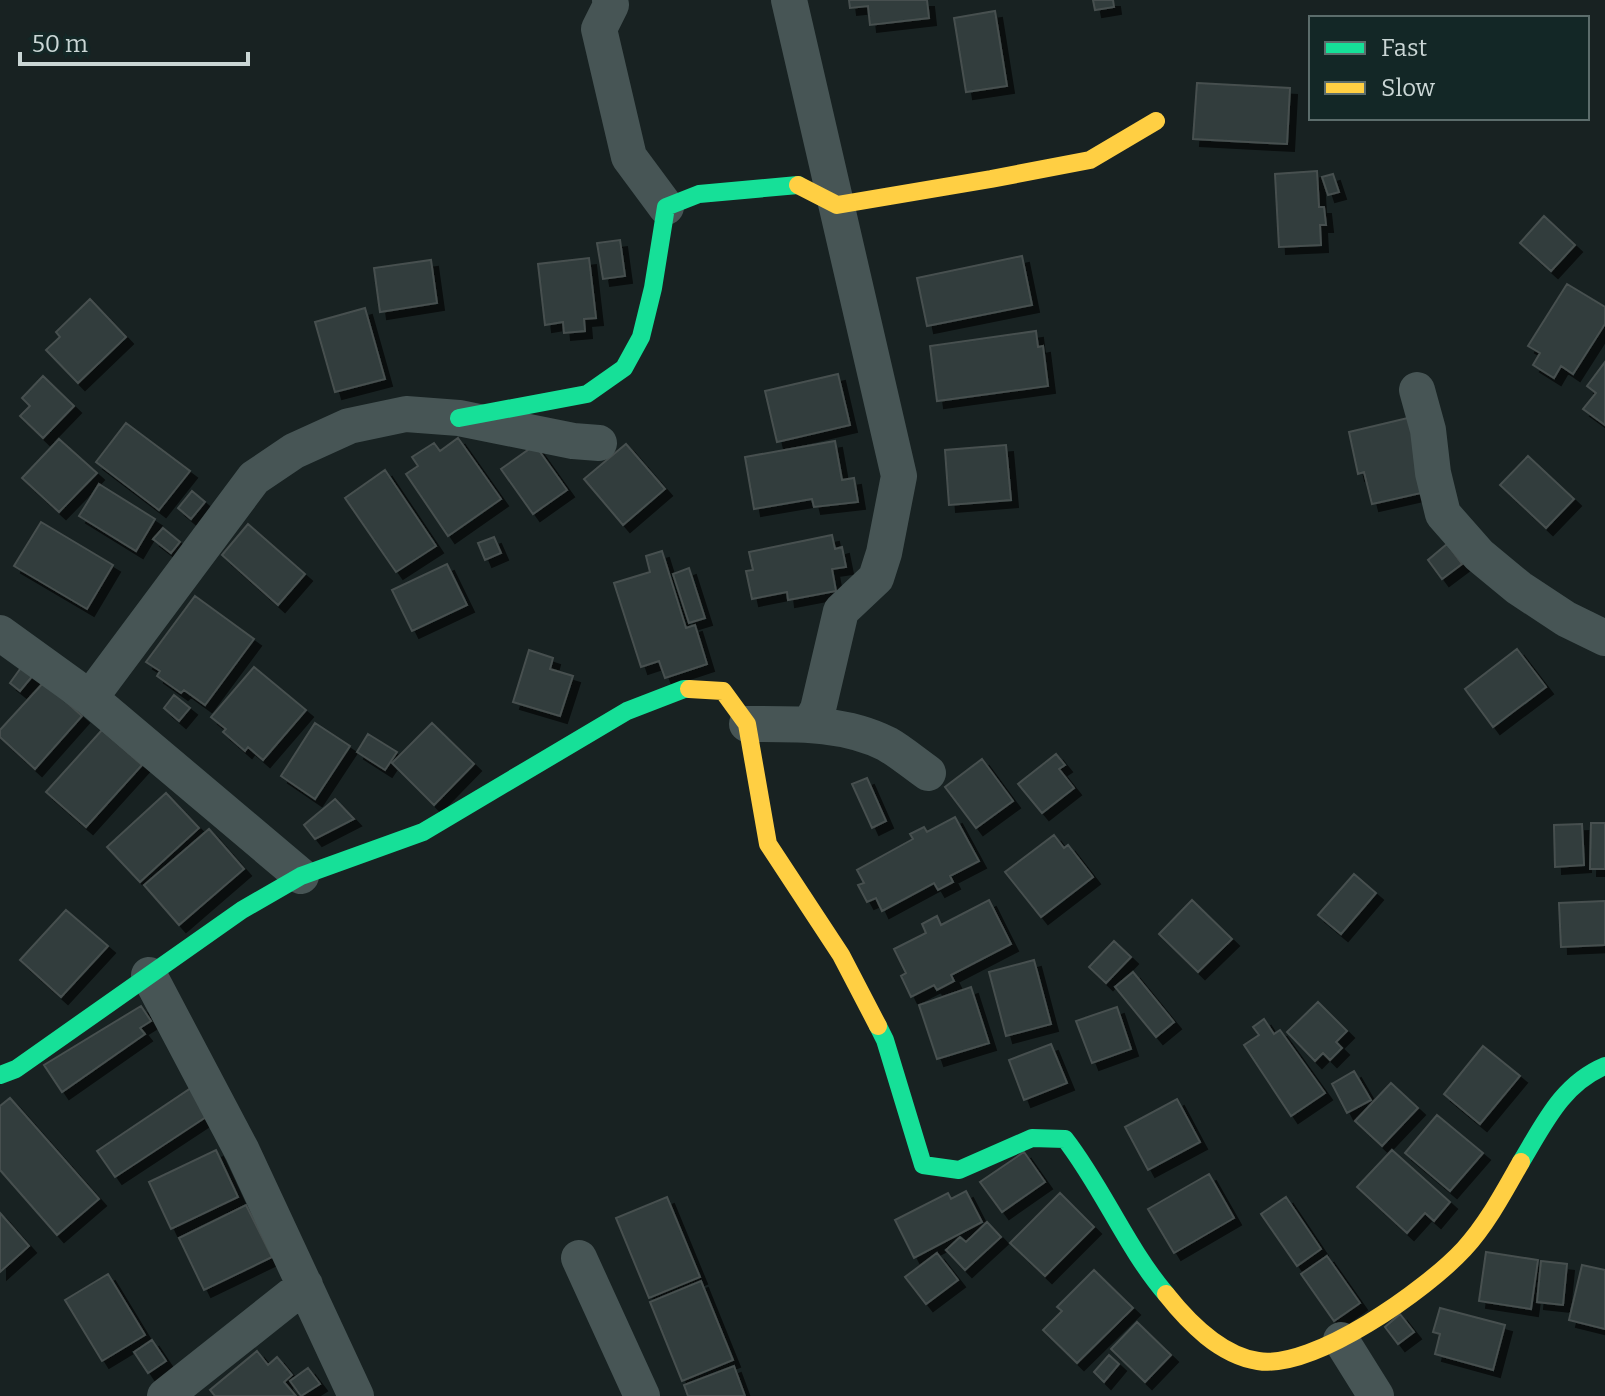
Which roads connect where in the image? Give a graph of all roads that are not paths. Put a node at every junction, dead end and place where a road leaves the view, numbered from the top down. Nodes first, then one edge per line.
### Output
1 (610, 0) edge
2 (789, 0) edge
3 (1156, 121) dead end
4 (837, 205) junction
5 (666, 207) junction
6 (1417, 390) dead end
7 (459, 418) junction
8 (599, 443) dead end
9 (0, 633) edge
10 (1605, 638) edge
11 (90, 698) junction
12 (747, 724) junction
13 (810, 724) junction
14 (928, 773) dead end
15 (301, 876) junction
16 (149, 975) junction
17 (1605, 1066) edge
18 (0, 1075) edge
19 (579, 1258) dead end
20 (305, 1285) junction
21 (1341, 1340) junction
22 (165, 1396) edge
23 (356, 1396) edge
24 (642, 1396) edge
25 (1376, 1396) edge

1 - 5 street
2 - 4 street
3 - 4 street
4 - 5 street
4 - 13 street
5 - 7 street
6 - 10 street
7 - 8 street
7 - 11 street
9 - 11 street
11 - 15 street
12 - 13 street
12 - 15 street
12 - 21 street
13 - 14 street
15 - 16 street
16 - 18 street
16 - 20 street
17 - 21 street
19 - 24 street
20 - 22 street
20 - 23 street
21 - 25 street

